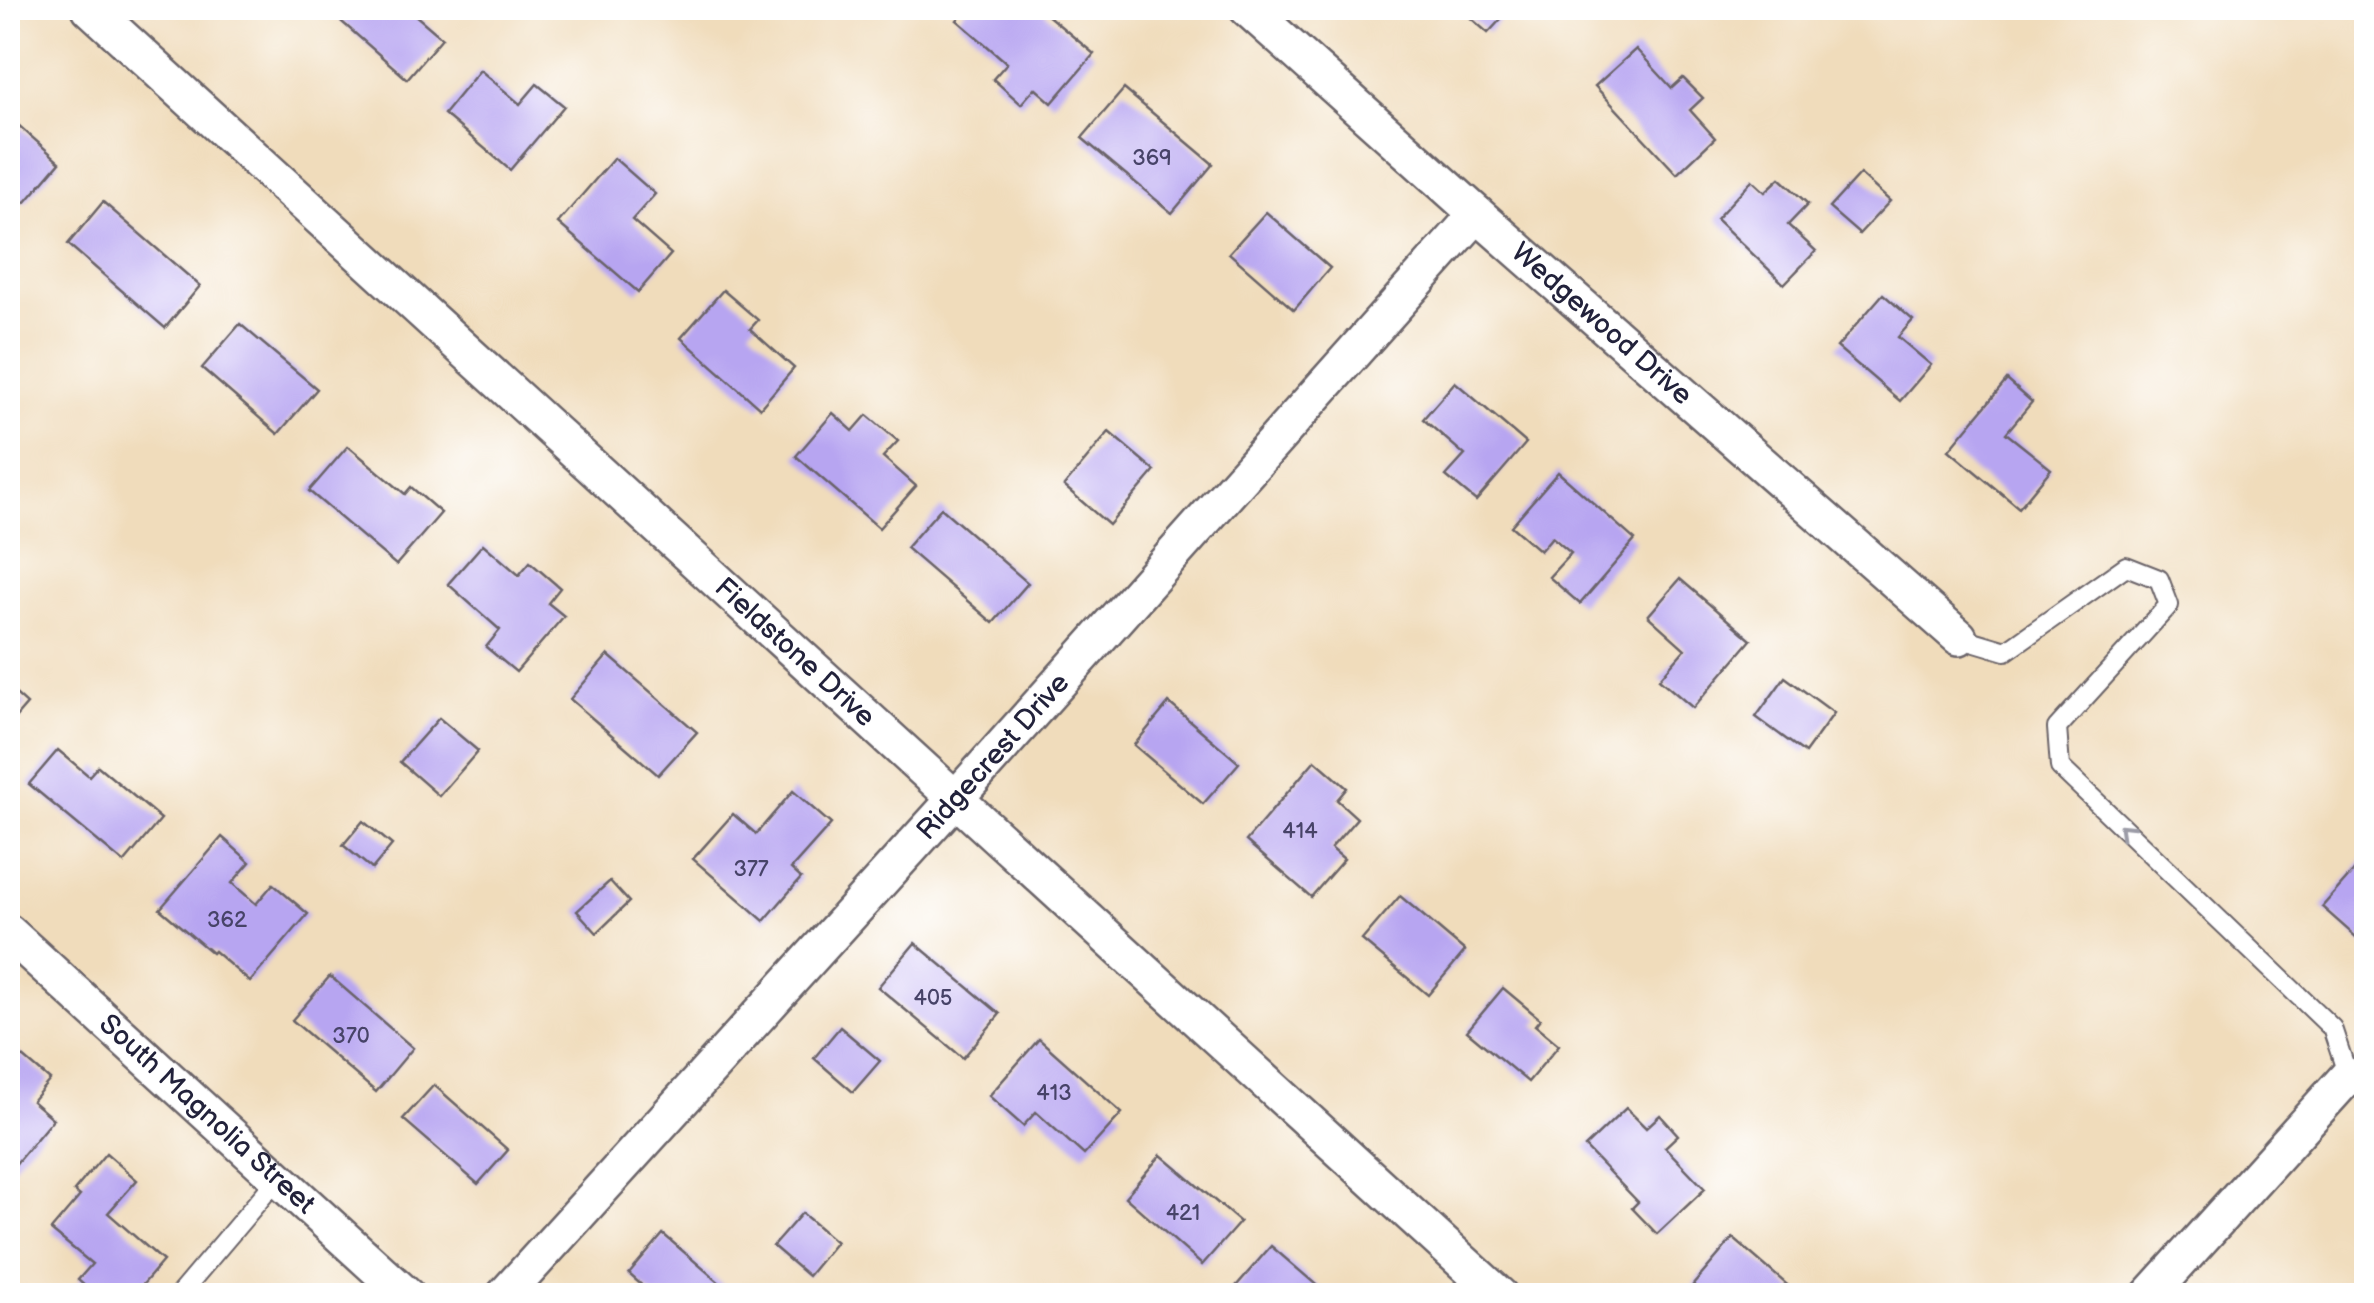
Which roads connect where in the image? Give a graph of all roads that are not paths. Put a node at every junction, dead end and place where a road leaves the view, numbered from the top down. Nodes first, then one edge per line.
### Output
1 (90, 8) edge
2 (1247, 8) edge
3 (1477, 214) junction
4 (1960, 636) joint
5 (956, 798) junction
6 (8, 932) edge
7 (2357, 1071) edge
8 (278, 1178) junction
9 (178, 1296) edge
10 (407, 1296) edge
11 (504, 1296) edge
12 (1500, 1296) edge
13 (2149, 1296) edge

1 - 5 street, Fieldstone Drive
2 - 3 street, Wedgewood Drive
3 - 4 street, Wedgewood Drive
3 - 5 street, Ridgecrest Drive
7 -> 4 lane
5 - 11 street, Ridgecrest Drive
5 - 12 street, Fieldstone Drive
6 - 8 street, South Magnolia Street
7 - 13 street
8 - 9 lane
8 - 10 street, South Magnolia Street

